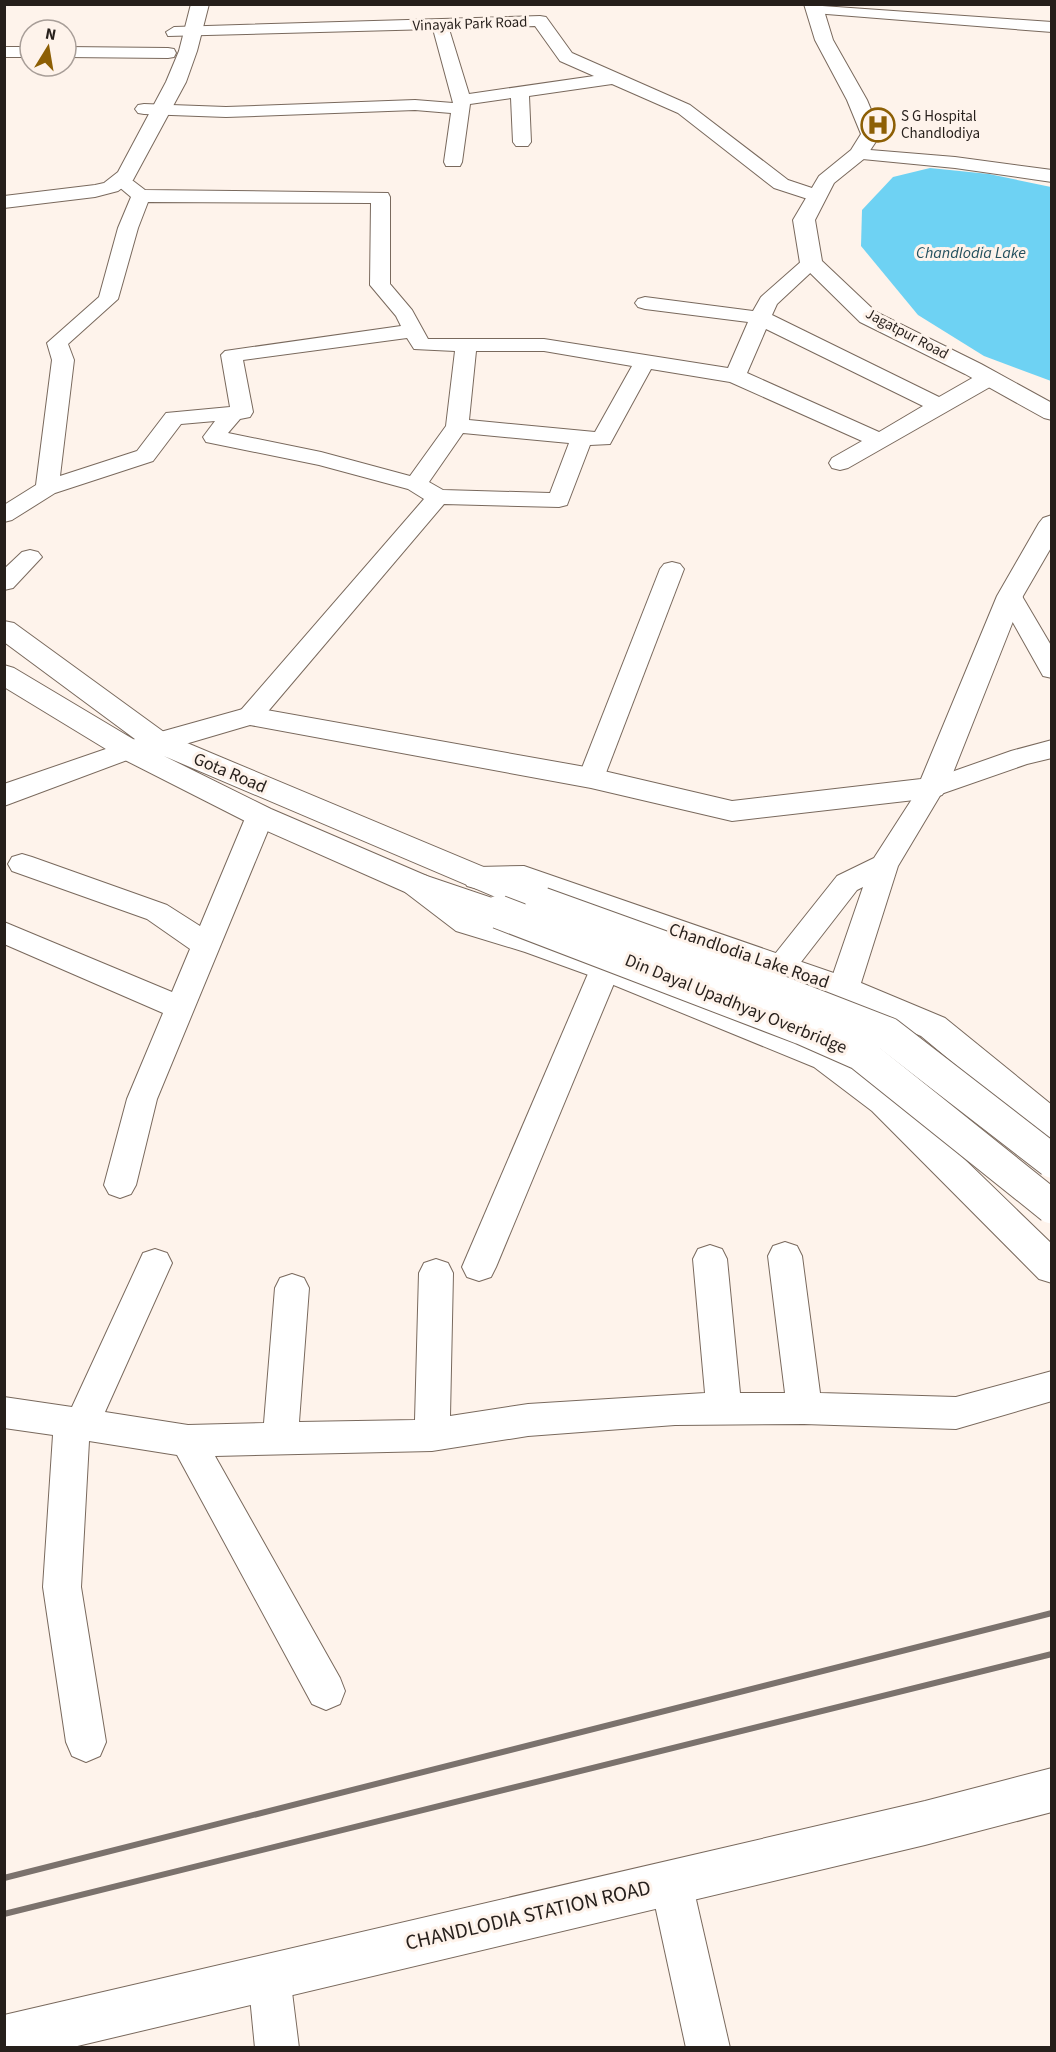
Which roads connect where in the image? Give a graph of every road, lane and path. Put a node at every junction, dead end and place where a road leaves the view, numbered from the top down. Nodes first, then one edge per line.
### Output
1 (182, 4) edge
2 (200, 4) edge
3 (527, 4) edge
4 (813, 6) edge
5 (540, 21) junction
6 (440, 25) junction
7 (1052, 27) edge
8 (184, 32) junction
9 (78, 52) edge
10 (168, 54) junction
11 (615, 78) junction
12 (519, 91) junction
13 (462, 105) junction
14 (153, 109) junction
15 (522, 142) dead end
16 (858, 154) junction
17 (453, 162) dead end
18 (1052, 176) edge
19 (121, 181) junction
20 (4, 193) edge
21 (141, 196) junction
22 (817, 196) junction
23 (4, 202) edge
24 (811, 263) junction
25 (645, 303) dead end
26 (761, 318) junction
27 (414, 331) junction
28 (466, 346) junction
29 (645, 362) junction
30 (735, 376) junction
31 (989, 378) junction
32 (939, 406) junction
33 (232, 413) junction
34 (1052, 413) edge
35 (457, 426) junction
36 (582, 437) junction
37 (879, 440) junction
38 (840, 463) dead end
39 (416, 484) junction
40 (46, 488) junction
41 (438, 497) junction
42 (4, 515) edge
43 (1052, 523) edge
44 (30, 557) dead end
45 (672, 568) dead end
46 (4, 583) edge
47 (1010, 596) junction
48 (4, 629) edge
49 (1052, 670) edge
50 (4, 674) edge
51 (250, 716) junction
52 (158, 742) junction
53 (1052, 749) edge
54 (129, 750) junction
55 (591, 777) junction
56 (932, 788) junction
57 (4, 797) edge
58 (260, 816) junction
59 (22, 864) dead end
60 (884, 865) junction
61 (478, 878) junction
62 (416, 884) junction
63 (4, 932) edge
64 (206, 945) junction
65 (781, 967) junction
66 (604, 969) junction
67 (843, 989) junction
68 (180, 1008) junction
69 (826, 1058) junction
70 (1052, 1125) edge
71 (1052, 1161) edge
72 (120, 1185) dead end
73 (1052, 1207) edge
74 (784, 1256) dead end
75 (710, 1259) dead end
76 (155, 1263) dead end
77 (479, 1267) dead end
78 (1052, 1268) edge
79 (436, 1273) dead end
80 (292, 1288) dead end
81 (1052, 1386) edge
82 (724, 1408) junction
83 (804, 1408) junction
84 (4, 1412) edge
85 (77, 1424) junction
86 (432, 1435) junction
87 (280, 1438) junction
88 (188, 1441) junction
89 (326, 1691) dead end
90 (86, 1742) dead end
91 (1052, 1790) edge
92 (671, 1882) junction
93 (268, 1976) junction
94 (86, 2033) edge
95 (4, 2039) edge
96 (277, 2048) edge
97 (708, 2048) edge

1 - 8 street
2 - 8 street
3 - 5 street
4 - 7 street
4 - 16 street
5 - 6 street, Vinayak Park Road
5 - 11 street, Vinayak Park Road
6 - 8 street, Vinayak Park Road
6 - 13 street
8 - 10 street
8 - 14 street
9 - 10 street
10 - 14 street
11 - 12 street
11 - 22 street, Vinayak Park Road
12 - 13 street
12 - 15 street
13 - 14 street
13 - 17 street
14 - 19 street
14 - 20 street
16 - 18 street
16 - 22 street
19 - 21 street
19 - 23 street
21 - 27 street
21 - 40 street
22 - 24 street
24 - 26 street
24 - 31 street, Jagatpur Road
25 - 26 street
26 - 30 street
26 - 32 street
27 - 28 street
27 - 33 street
28 - 29 street
28 - 35 street
29 - 30 street
29 - 36 street
30 - 37 street
31 - 32 street
31 - 34 street, Jagatpur Road
32 - 37 street
33 - 39 street
33 - 40 street
35 - 36 street
35 - 39 street
36 - 41 street
37 - 38 street
39 - 41 street
40 - 42 street
41 - 51 street
43 - 47 street
44 - 46 street
45 - 55 street
47 - 49 street
47 - 56 street
48 - 52 street, Gota Road
50 - 54 street, Gota Road
51 - 52 street
51 - 55 street
52 - 54 street
52 - 61 street, Gota Road
53 - 56 street
54 - 57 street
54 - 58 street, Gota Road
55 - 56 street
56 - 60 street, Chandlodia Lake Road
58 - 62 street, Gota Road
58 - 64 street
59 - 64 street
60 - 65 street
60 - 67 street, Chandlodia Lake Road
61 - 65 street, Chandlodia Lake Road
61 - 71 street, Din Dayal Upadhyay Overbridge, bridge
62 - 66 street
62 - 73 street, Din Dayal Upadhyay Overbridge, bridge
63 - 68 street
64 - 68 street
65 - 67 street, Chandlodia Lake Road
66 - 69 street
66 - 77 street
67 - 69 street
67 - 70 street
68 - 72 street
69 - 78 street
74 - 83 street
75 - 82 street
76 - 85 street
79 - 86 street
80 - 87 street
81 - 83 street
82 - 83 street
82 - 86 street
84 - 85 street
85 - 88 street
85 - 90 street
86 - 87 street
87 - 88 street
88 - 89 street
91 - 92 street, CHANDLODIA STATION ROAD
92 - 93 street, CHANDLODIA STATION ROAD
92 - 97 street
93 - 94 street, CHANDLODIA STATION ROAD
93 - 96 street
94 - 95 street, CHANDLODIA STATION ROAD

